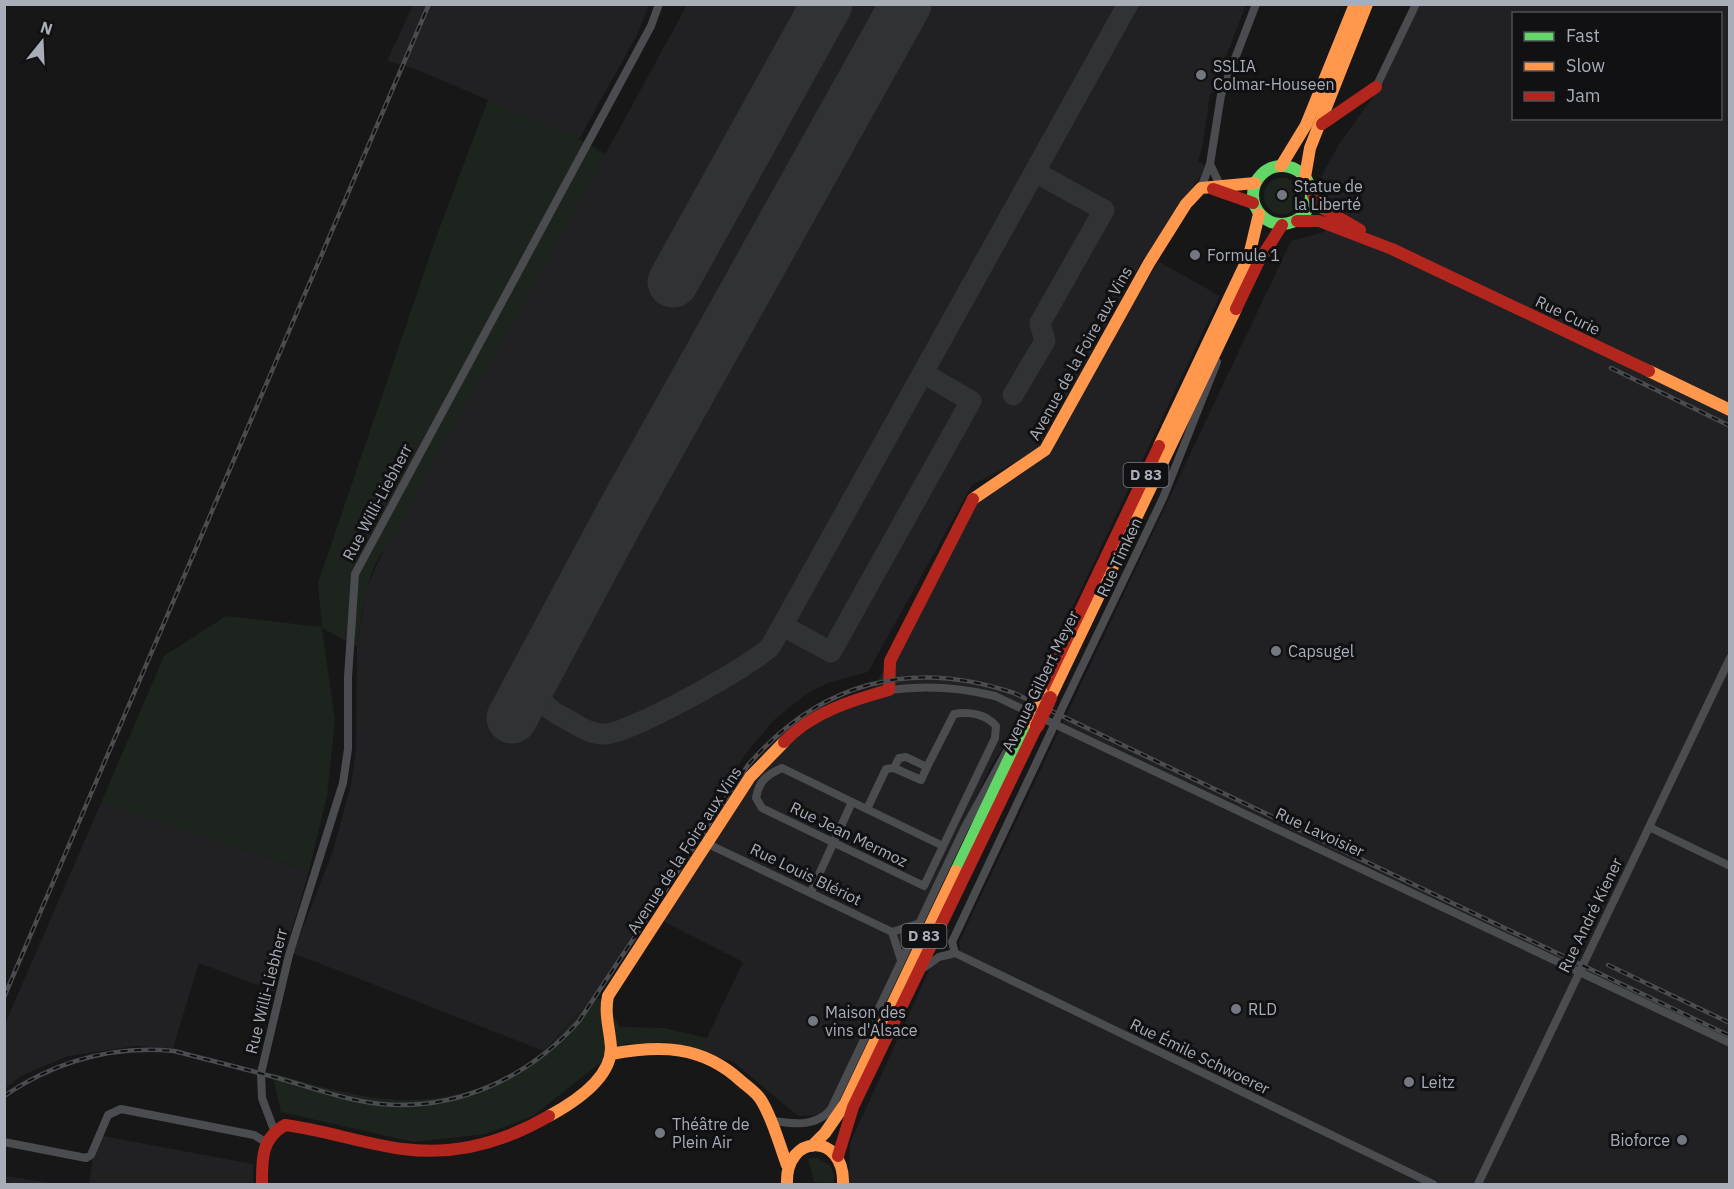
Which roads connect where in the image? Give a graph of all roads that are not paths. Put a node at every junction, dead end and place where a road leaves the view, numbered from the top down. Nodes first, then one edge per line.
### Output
1 (659, 4) edge
2 (1256, 4) edge
3 (1354, 4) edge
4 (1367, 4) edge
5 (1416, 4) edge
6 (1376, 87) joint
7 (1317, 130) junction
8 (1210, 164) junction
9 (1281, 166) junction
10 (1307, 182) junction
11 (1255, 183) junction
12 (1210, 187) junction
13 (1256, 209) junction
14 (1297, 220) junction
15 (1282, 225) junction
16 (1392, 249) junction
17 (1227, 330) junction
18 (1730, 410) edge
19 (1730, 658) edge
20 (889, 690) junction
21 (1046, 695) junction
22 (1032, 723) junction
23 (927, 766) junction
24 (894, 768) junction
25 (852, 802) junction
26 (867, 809) junction
27 (965, 827) junction
28 (1649, 827) junction
29 (834, 842) junction
30 (706, 843) junction
31 (943, 846) junction
32 (1730, 866) edge
33 (946, 867) junction
34 (811, 892) junction
35 (920, 923) junction
36 (892, 932) junction
37 (955, 953) junction
38 (902, 962) junction
39 (919, 971) junction
40 (1580, 971) junction
41 (1730, 1043) edge
42 (611, 1054) junction
43 (769, 1120) junction
44 (274, 1130) junction
45 (264, 1141) junction
46 (778, 1141) junction
47 (4, 1142) edge
48 (805, 1148) junction
49 (838, 1156) junction
50 (787, 1165) junction
51 (262, 1185) edge
52 (787, 1185) edge
53 (843, 1185) edge
54 (1433, 1185) edge
55 (1478, 1185) edge

1 - 44 street, Rue Willi-Liebherr
2 - 8 street, Avenue de la Foire aux Vins
3 - 9 main road
4 - 7 main road
5 - 6 street
6 - 7 main road
7 - 10 main road
8 - 12 street
8 - 12 street, Avenue de la Foire aux Vins
9 - 10 main road
9 - 11 main road
10 - 14 main road
10 - 16 main road, Rue Curie
11 - 12 main road
11 - 13 main road
12 - 13 main road
12 - 20 main road, Avenue de la Foire aux Vins
13 - 15 main road
13 - 21 main road, Avenue Gilbert Meyer / D 83
14 - 15 main road
14 - 16 main road, Rue Curie
15 - 17 main road, Avenue Gilbert Meyer / D 83
16 - 18 main road, Rue Curie
17 - 21 main road, Avenue Gilbert Meyer / D 83
17 - 37 street, Rue Timken, bridge
19 - 28 street, Rue André Kiener
20 - 30 main road, Avenue de la Foire aux Vins
20 - 40 street, Rue Lavoisier
21 - 22 main road, Avenue Gilbert Meyer / D 83, bridge
22 - 27 street, Avenue Gilbert Meyer
22 - 39 main road, Avenue Gilbert Meyer / D 83
22 - 48 main road, Avenue Gilbert Meyer / D 83
23 - 24 street
23 - 24 street
23 - 31 street
24 - 26 street
25 - 26 street
25 - 29 street
25 - 29 street, Rue Jean Mermoz
26 - 31 street
27 - 31 street
27 - 33 street, Avenue Gilbert Meyer
28 - 32 street
28 - 40 street, Rue André Kiener
29 - 31 street, Rue Jean Mermoz
29 - 34 street
30 - 34 street, Rue Louis Blériot
30 - 42 main road, Avenue de la Foire aux Vins
31 - 33 street
33 - 35 street, Avenue Gilbert Meyer
34 - 36 street, Rue Louis Blériot
35 - 36 street
35 - 38 street, Avenue Gilbert Meyer
36 - 38 street
37 - 39 street
37 - 54 street, Rue Émile Schwoerer
38 - 43 street, Avenue Gilbert Meyer
39 - 49 main road, Avenue Gilbert Meyer / D 83
40 - 41 street, Rue Lavoisier
40 - 55 street, Rue André Kiener
42 - 43 main road
42 - 44 main road
43 - 46 main road
44 - 45 main road
45 - 47 street
45 - 51 main road
46 - 48 main road
46 - 50 main road
48 - 49 main road
48 - 50 main road, Avenue Gilbert Meyer
49 - 53 main road, Avenue Gilbert Meyer
50 - 52 main road

